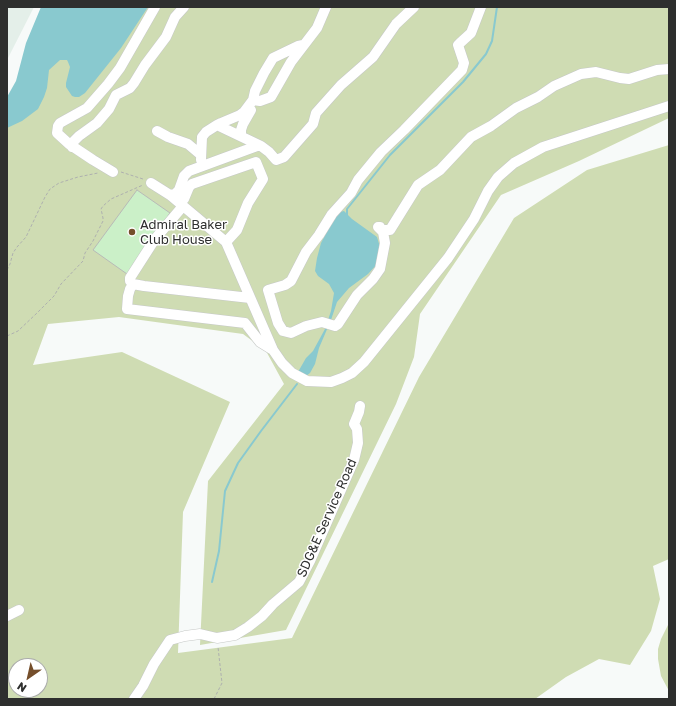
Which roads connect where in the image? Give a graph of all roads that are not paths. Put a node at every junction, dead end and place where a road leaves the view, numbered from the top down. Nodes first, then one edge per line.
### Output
1 (155, 7) edge
2 (184, 7) edge
3 (326, 7) edge
4 (414, 7) edge
5 (481, 7) edge
6 (303, 45) junction
7 (669, 69) edge
8 (254, 100) junction
9 (669, 106) edge
10 (217, 126) junction
11 (157, 131) dead end
12 (241, 136) junction
13 (72, 146) junction
14 (261, 146) junction
15 (201, 155) junction
16 (200, 166) junction
17 (113, 172) road end
18 (151, 183) road end
19 (170, 195) junction
20 (181, 204) junction
21 (226, 242) junction
22 (133, 284) junction
23 (250, 298) junction
24 (273, 350) junction
25 (360, 406) dead end
26 (19, 610) dead end
27 (7, 616) edge
28 (134, 699) edge

1 - 13 lane
2 - 13 lane
3 - 6 lane
4 - 14 lane
5 - 7 lane
6 - 8 lane
6 - 8 lane
8 - 10 lane
8 - 12 lane
9 - 24 lane
10 - 12 lane
10 - 15 lane
11 - 15 lane
12 - 14 lane
13 - 17 lane
14 - 16 lane
15 - 16 lane
16 - 19 lane
18 - 19 lane
19 - 20 lane
20 - 21 lane
20 - 21 lane
20 - 22 lane
21 - 23 lane
22 - 23 lane
22 - 24 lane
23 - 24 lane
25 - 28 lane, SDG&E Service Road
26 - 27 lane

